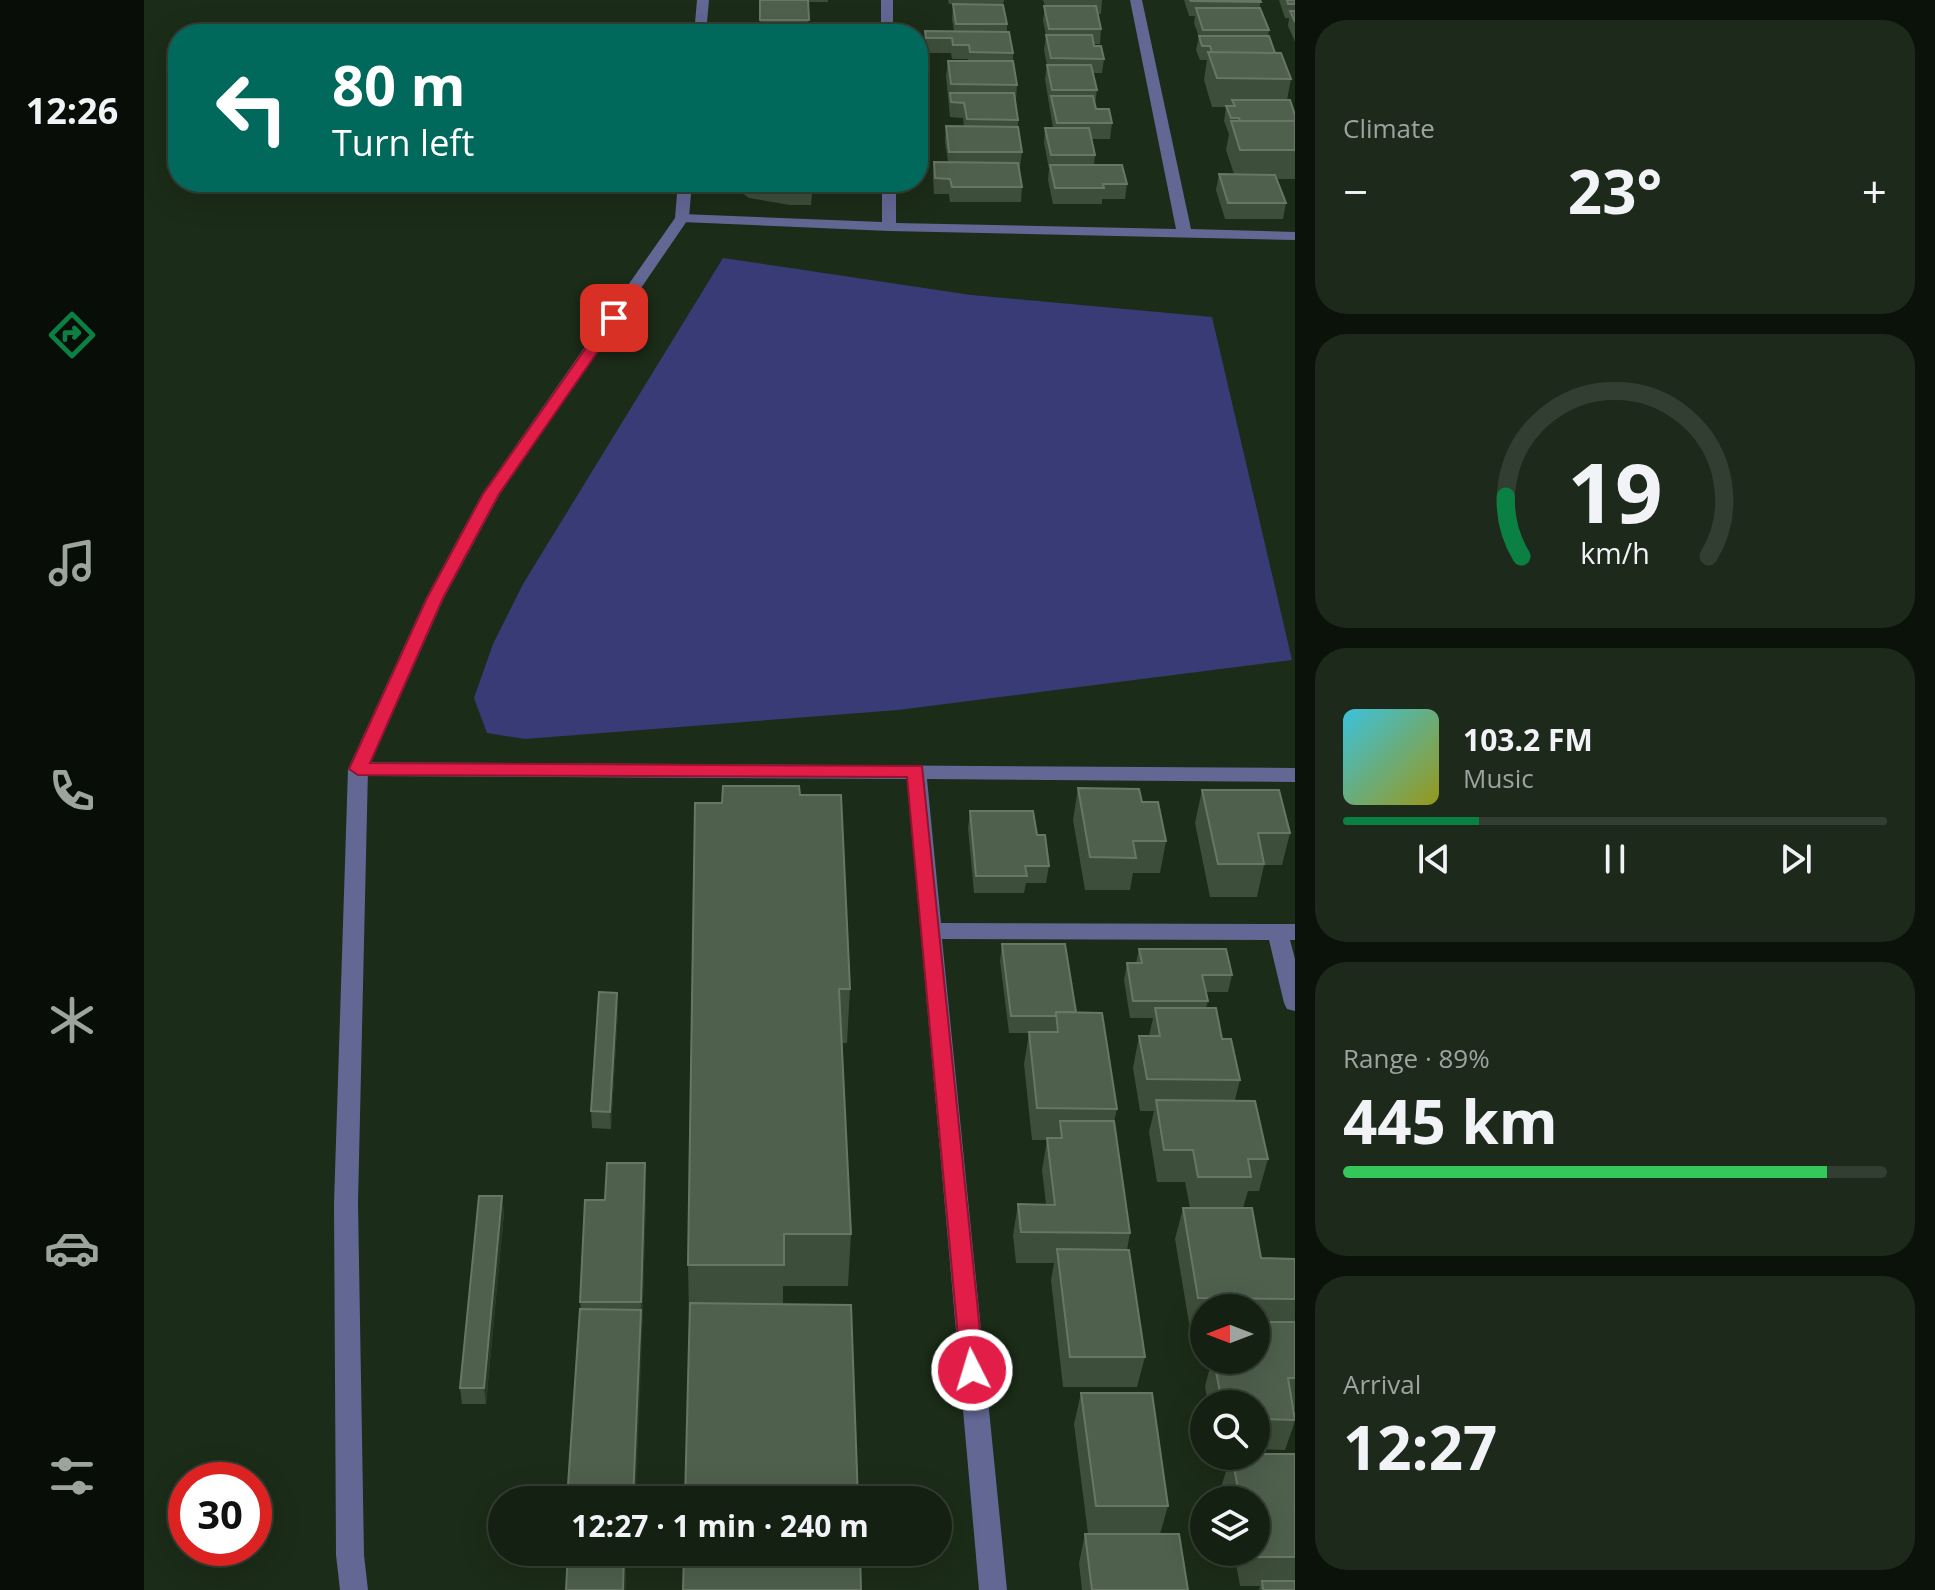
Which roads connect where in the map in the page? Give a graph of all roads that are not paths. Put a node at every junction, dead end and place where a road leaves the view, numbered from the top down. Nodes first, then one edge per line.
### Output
1 (703, 0) edge
2 (887, 0) edge
3 (1136, 0) edge
4 (701, 24) edge
5 (887, 24) edge
6 (684, 192) edge
7 (889, 192) edge
8 (682, 218) junction
9 (889, 227) junction
10 (1184, 233) junction
11 (1295, 236) edge
12 (358, 769) junction
13 (916, 771) junction
14 (1295, 775) edge
15 (932, 931) junction
16 (1286, 932) edge
17 (1295, 1003) edge
18 (354, 1590) edge
19 (993, 1590) edge

1 - 4 street
2 - 5 street
3 - 10 street
6 - 8 street
7 - 9 street
8 - 9 street
8 - 12 street
9 - 10 street
10 - 11 street
12 - 13 street
12 - 18 street
13 - 14 street
13 - 15 street
15 - 16 street
15 - 19 street
16 - 17 street

